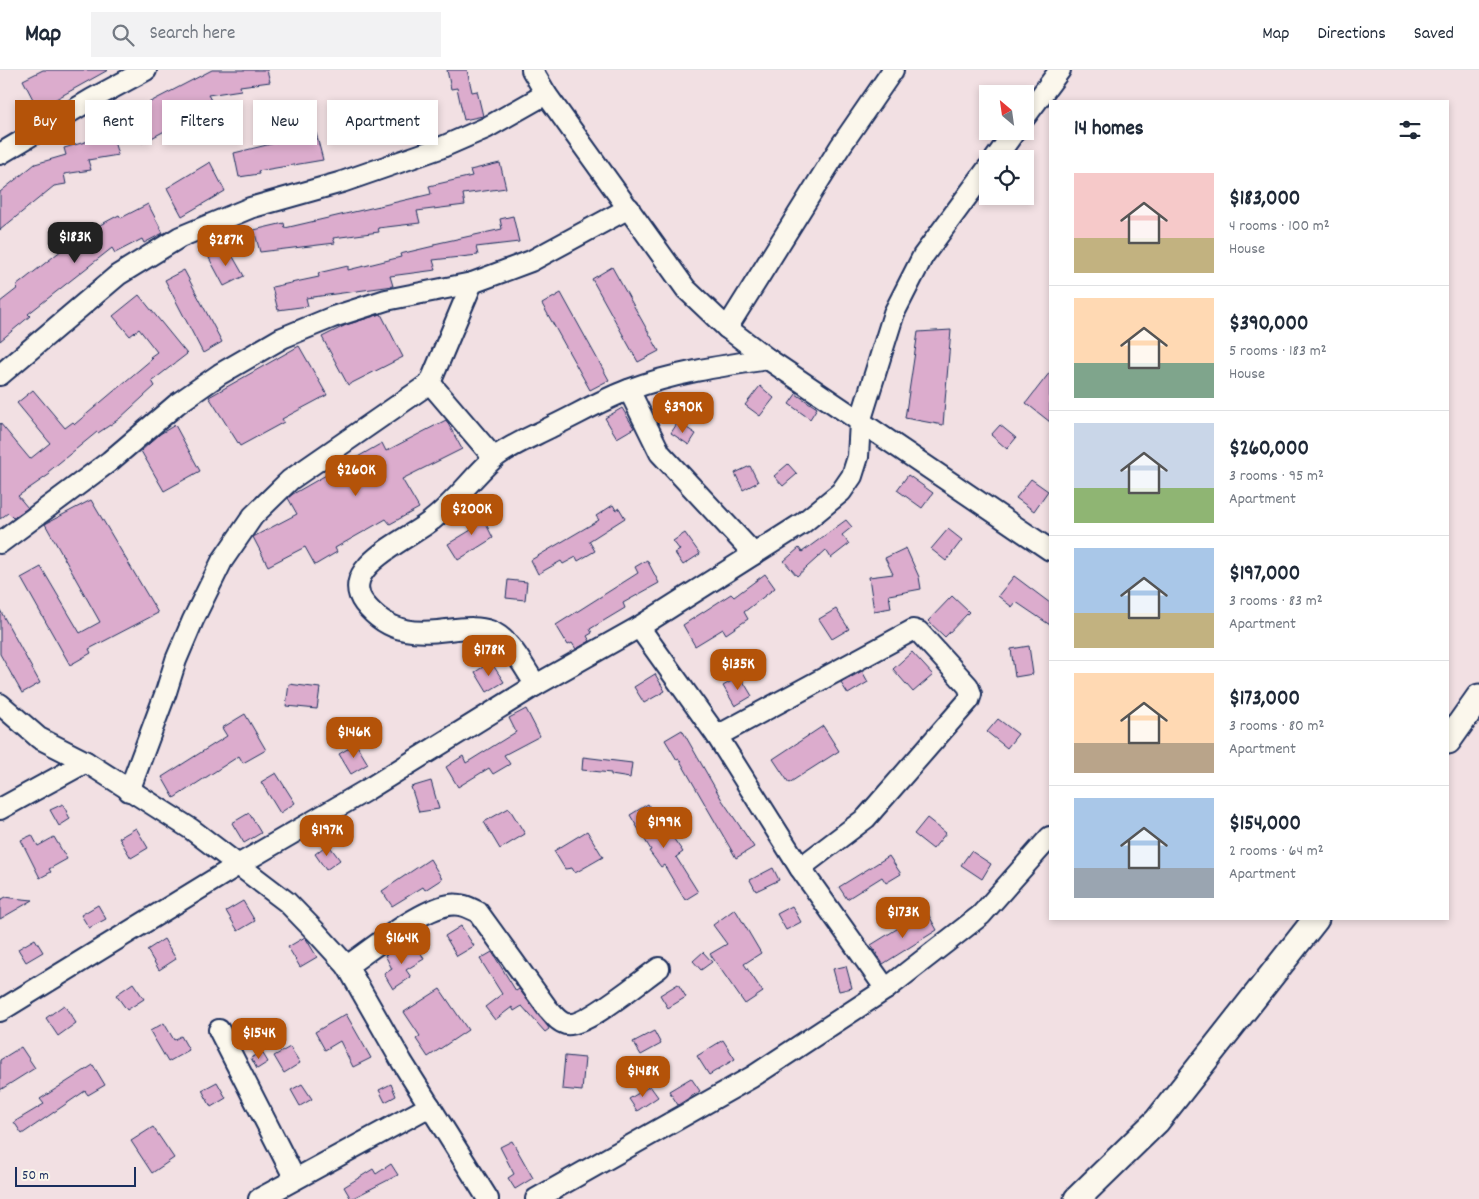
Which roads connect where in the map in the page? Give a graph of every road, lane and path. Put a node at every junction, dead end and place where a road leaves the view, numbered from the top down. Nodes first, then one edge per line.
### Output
1 (146, 70) edge
2 (532, 70) edge
3 (893, 70) edge
4 (1060, 70) edge
5 (546, 94) junction
6 (1034, 105) edge
7 (0, 154) edge
8 (979, 180) edge
9 (629, 208) junction
10 (472, 283) junction
11 (727, 328) junction
12 (768, 359) junction
13 (0, 374) edge
14 (430, 383) junction
15 (629, 390) junction
16 (860, 422) junction
17 (494, 458) junction
18 (0, 543) edge
19 (1049, 549) edge
20 (754, 554) junction
21 (639, 627) junction
22 (536, 685) junction
23 (1479, 697) edge
24 (0, 704) edge
25 (717, 736) junction
26 (1449, 740) edge
27 (86, 762) junction
28 (129, 791) junction
29 (0, 809) edge
30 (1049, 838) edge
31 (238, 865) junction
32 (800, 868) junction
33 (1315, 920) edge
34 (347, 966) junction
35 (659, 968) dead end
36 (886, 989) junction
37 (0, 1011) edge
38 (219, 1030) dead end
39 (430, 1106) junction
40 (295, 1179) junction
41 (259, 1199) edge
42 (488, 1199) edge
43 (536, 1199) edge
44 (1077, 1199) edge

1 - 7 street
2 - 5 street
3 - 11 street
4 - 6 street
5 - 9 street
5 - 13 street
8 - 16 street
9 - 10 street
9 - 11 street
10 - 14 street
10 - 18 street
11 - 12 street
12 - 15 street
12 - 16 street
14 - 17 street
14 - 28 street
15 - 17 street
15 - 20 street
16 - 19 street
16 - 20 street
17 - 22 street
20 - 21 street
21 - 22 street
21 - 25 street
22 - 31 street
23 - 26 main road
24 - 27 street
25 - 32 street
25 - 32 street
27 - 28 street
27 - 29 street
28 - 31 street
30 - 36 street
31 - 34 street
31 - 37 street
32 - 36 street
33 - 44 main road
34 - 35 street
34 - 39 street
36 - 43 street
38 - 40 street
39 - 40 street
39 - 42 street
40 - 41 street

